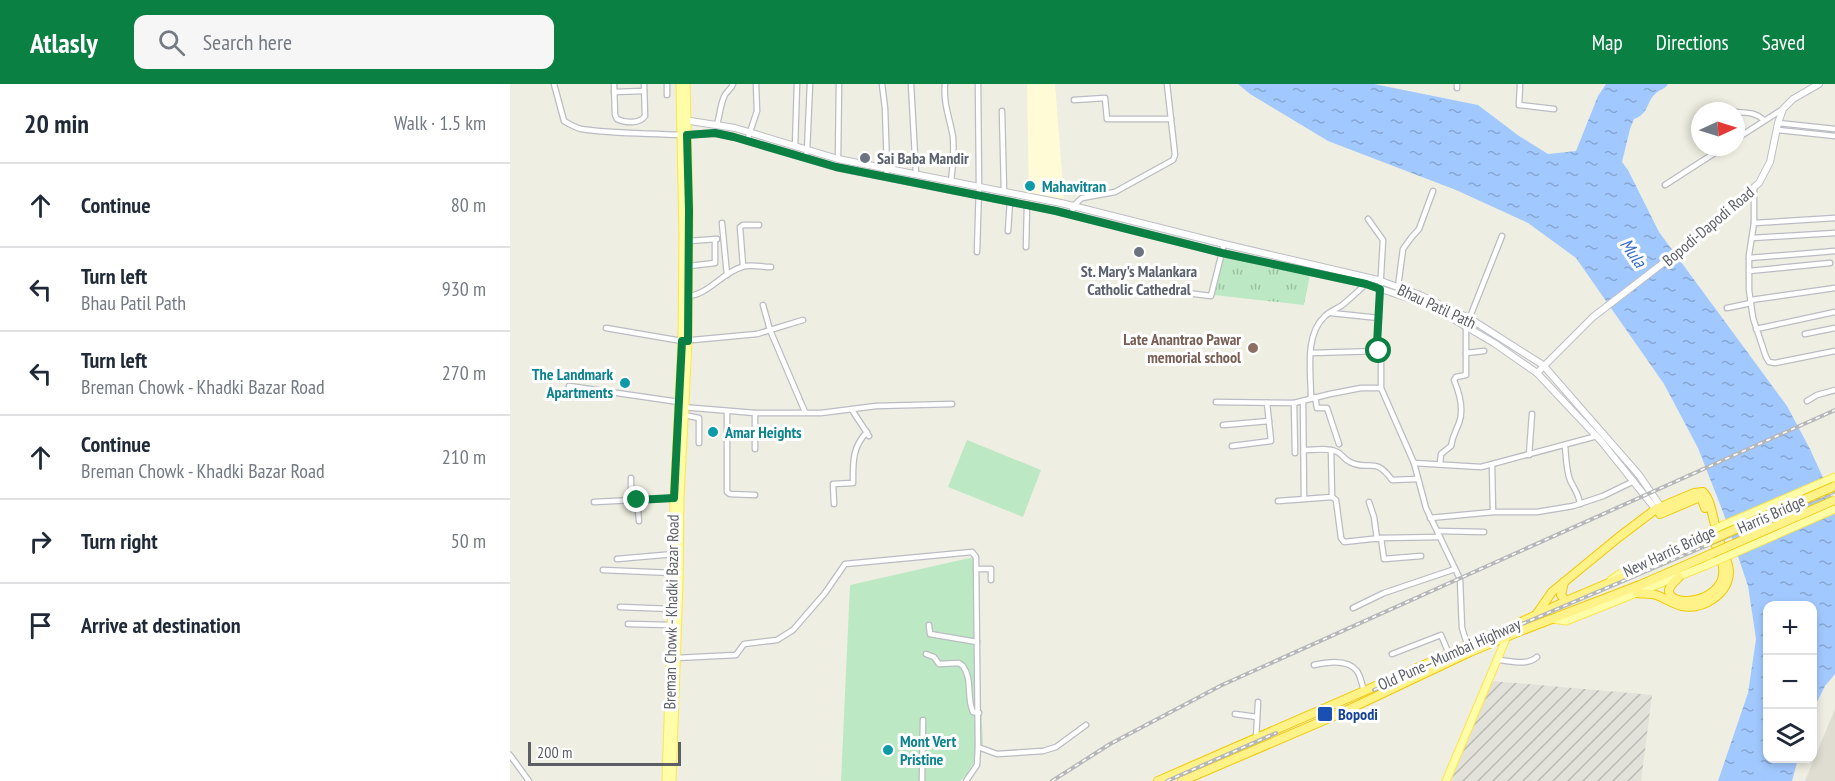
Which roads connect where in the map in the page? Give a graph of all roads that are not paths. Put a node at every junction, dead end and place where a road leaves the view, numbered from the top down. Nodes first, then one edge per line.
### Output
1 (554, 84) edge
2 (614, 84) edge
3 (644, 84) edge
4 (667, 84) edge
5 (680, 84) edge
6 (686, 84) edge
7 (733, 84) edge
8 (756, 84) edge
9 (797, 84) edge
10 (810, 84) edge
11 (839, 84) edge
12 (882, 84) edge
13 (911, 84) edge
14 (945, 84) edge
15 (978, 84) edge
16 (1167, 84) edge
17 (1520, 84) edge
18 (1819, 84) edge
19 (614, 92) junction
20 (644, 92) junction
21 (667, 95) dead end
22 (1074, 100) dead end
23 (1554, 109) dead end
24 (1783, 109) junction
25 (1002, 111) dead end
26 (1745, 113) edge
27 (1171, 119) junction
28 (683, 120) junction
29 (1764, 120) junction
30 (717, 124) junction
31 (1777, 127) junction
32 (1835, 129) edge
33 (750, 133) junction
34 (1745, 133) edge
35 (684, 135) junction
36 (1835, 136) edge
37 (747, 141) junction
38 (783, 147) junction
39 (795, 147) junction
40 (806, 154) junction
41 (1710, 156) edge
42 (838, 159) junction
43 (836, 167) junction
44 (887, 168) junction
45 (916, 174) junction
46 (886, 177) junction
47 (951, 181) junction
48 (1665, 185) dead end
49 (979, 186) junction
50 (1754, 188) junction
51 (1004, 191) junction
52 (1433, 191) dead end
53 (979, 195) junction
54 (1010, 201) junction
55 (1028, 205) junction
56 (1073, 206) junction
57 (1072, 214) junction
58 (1835, 218) edge
59 (1368, 219) dead end
60 (722, 223) dead end
61 (1754, 223) junction
62 (759, 225) dead end
63 (1008, 231) dead end
64 (1835, 233) edge
65 (1502, 236) dead end
66 (1752, 238) junction
67 (715, 239) junction
68 (723, 239) junction
69 (689, 241) junction
70 (1224, 244) junction
71 (1026, 247) dead end
72 (1835, 251) edge
73 (977, 252) dead end
74 (1222, 253) junction
75 (1749, 258) junction
76 (1830, 263) dead end
77 (689, 266) junction
78 (743, 266) junction
79 (771, 267) dead end
80 (1749, 271) junction
81 (727, 275) junction
82 (1366, 284) junction
83 (1380, 285) junction
84 (1398, 287) junction
85 (1835, 288) edge
86 (1171, 291) dead end
87 (688, 296) junction
88 (1751, 301) junction
89 (763, 305) dead end
90 (1727, 308) dead end
91 (1835, 312) edge
92 (1329, 313) junction
93 (1379, 318) junction
94 (1469, 318) junction
95 (803, 320) dead end
96 (1466, 327) junction
97 (606, 328) dead end
98 (1835, 328) edge
99 (770, 330) junction
100 (1756, 330) junction
101 (1805, 334) dead end
102 (685, 341) junction
103 (1379, 351) junction
104 (1484, 351) dead end
105 (1835, 351) edge
106 (1311, 353) junction
107 (1466, 353) junction
108 (1543, 365) junction
109 (1537, 373) junction
110 (569, 386) dead end
111 (1381, 388) junction
112 (1835, 390) edge
113 (1313, 398) junction
114 (1303, 401) junction
115 (1807, 401) dead end
116 (1216, 402) dead end
117 (1267, 403) junction
118 (1294, 403) junction
119 (952, 404) dead end
120 (682, 408) junction
121 (852, 410) junction
122 (727, 411) junction
123 (805, 412) junction
124 (755, 413) junction
125 (1532, 414) dead end
126 (1269, 421) junction
127 (1223, 425) dead end
128 (1597, 436) junction
129 (699, 443) dead end
130 (1339, 444) dead end
131 (1565, 445) junction
132 (1232, 446) dead end
133 (755, 449) dead end
134 (1305, 450) junction
135 (1331, 450) junction
136 (1296, 453) dead end
137 (1529, 454) junction
138 (1414, 463) junction
139 (1440, 464) junction
140 (1492, 465) junction
141 (1835, 477) edge
142 (631, 478) dead end
143 (1418, 479) junction
144 (1634, 481) junction
145 (1835, 486) edge
146 (755, 495) dead end
147 (1332, 496) junction
148 (674, 498) junction
149 (1304, 499) junction
150 (634, 500) junction
151 (1835, 500) edge
152 (1278, 501) dead end
153 (594, 502) dead end
154 (1369, 502) dead end
155 (834, 504) dead end
156 (1580, 504) junction
157 (1835, 509) edge
158 (1660, 511) junction
159 (1493, 512) junction
160 (1430, 518) junction
161 (639, 522) dead end
162 (1484, 532) dead end
163 (1439, 534) junction
164 (1379, 539) junction
165 (1706, 542) joint
166 (674, 554) junction
167 (1711, 554) joint
168 (1421, 556) dead end
169 (617, 559) dead end
170 (676, 563) junction
171 (1455, 568) junction
172 (603, 570) dead end
173 (976, 570) junction
174 (674, 573) junction
175 (1679, 577) junction
176 (991, 580) dead end
177 (1563, 582) junction
178 (1604, 585) junction
179 (1637, 593) junction
180 (1566, 601) junction
181 (620, 607) dead end
182 (1353, 608) dead end
183 (672, 609) junction
184 (1535, 616) junction
185 (1553, 619) junction
186 (628, 624) dead end
187 (929, 625) dead end
188 (671, 626) junction
189 (1507, 633) junction
190 (977, 642) junction
191 (1469, 649) junction
192 (926, 654) dead end
193 (1392, 654) dead end
194 (1449, 654) junction
195 (1537, 657) dead end
196 (673, 658) junction
197 (1498, 660) junction
198 (1314, 665) dead end
199 (1364, 692) junction
200 (1258, 702) dead end
201 (979, 713) junction
202 (1234, 714) dead end
203 (1257, 717) junction
204 (923, 720) dead end
205 (1086, 725) dead end
206 (1256, 739) junction
207 (978, 747) junction
208 (510, 755) edge
209 (529, 781) edge
210 (666, 781) edge
211 (672, 781) edge
212 (921, 781) edge
213 (966, 781) edge
214 (1158, 781) edge
215 (1182, 781) edge
216 (1446, 781) edge

1 - 35 street
2 - 19 street
3 - 20 street
4 - 21 street
5 - 28 main road, Breman Chowk - Khadki Bazar Road
6 - 28 main road, Breman Chowk - Khadki Bazar Road
7 - 30 street
8 - 33 street
9 - 39 street
10 - 40 street
11 - 42 street
12 - 44 street
13 - 45 street
14 - 47 street
15 - 49 street
16 - 27 street
17 - 23 street
18 - 24 main road
19 - 20 street
19 - 20 street
22 - 27 street
24 - 29 street
24 - 31 main road, Bopodi-Dapodi Road
25 - 51 street
26 - 29 street
27 - 56 street
28 - 30 main road, Bhau Patil Path
28 - 35 main road, Breman Chowk - Khadki Bazar Road
29 - 34 street
30 - 33 main road, Bhau Patil Path
31 - 32 street
31 - 36 street
31 - 50 main road, Bopodi-Dapodi Road
33 - 37 street
33 - 38 main road, Bhau Patil Path
35 - 37 main road, Bhau Patil Path
35 - 69 main road, Breman Chowk - Khadki Bazar Road
35 - 102 main road, Breman Chowk - Khadki Bazar Road
37 - 38 main road, Bhau Patil Path
38 - 39 main road, Bhau Patil Path
38 - 40 main road, Bhau Patil Path
39 - 40 main road, Bhau Patil Path
40 - 42 main road, Bhau Patil Path
40 - 43 main road, Bhau Patil Path
41 - 48 street
42 - 43 street
42 - 44 main road, Bhau Patil Path
43 - 46 main road, Bhau Patil Path
44 - 45 main road, Bhau Patil Path
44 - 46 street
45 - 47 main road, Bhau Patil Path
46 - 53 main road, Bhau Patil Path
47 - 49 main road, Bhau Patil Path
49 - 51 main road, Bhau Patil Path
49 - 53 street
50 - 61 street
50 - 108 main road, Bopodi-Dapodi Road
51 - 56 main road, Bhau Patil Path
52 - 84 street
53 - 54 main road, Bhau Patil Path
53 - 73 street
54 - 55 main road, Bhau Patil Path
54 - 63 street
55 - 57 main road, Bhau Patil Path
55 - 71 street
56 - 57 street
56 - 70 main road, Bhau Patil Path
57 - 74 main road, Bhau Patil Path
58 - 61 street
59 - 83 street
60 - 68 street
61 - 66 street
62 - 78 street
64 - 66 street
65 - 94 street
66 - 75 street
67 - 68 street
67 - 69 street
67 - 77 street
68 - 81 street
69 - 77 main road, Breman Chowk - Khadki Bazar Road
70 - 74 street
70 - 83 main road, Bhau Patil Path
72 - 75 street
74 - 82 main road, Bhau Patil Path
74 - 86 street
75 - 80 street
76 - 80 street
77 - 87 main road, Breman Chowk - Khadki Bazar Road
78 - 79 street
78 - 81 street
80 - 88 street
81 - 87 street
82 - 83 main road, Bhau Patil Path
82 - 92 street
83 - 84 main road, Bhau Patil Path
83 - 93 street
83 - 96 main road, Bhau Patil Path
84 - 94 main road, Bhau Patil Path
85 - 88 street
87 - 102 main road, Breman Chowk - Khadki Bazar Road
88 - 90 street
88 - 100 street
89 - 99 street
91 - 100 street
92 - 93 street
92 - 106 street
93 - 103 street
94 - 96 street
94 - 108 main road, Bhau Patil Path
95 - 99 street
96 - 107 street
96 - 109 main road, Bhau Patil Path
97 - 102 street
98 - 101 street
99 - 102 street
99 - 123 street
100 - 105 street
102 - 120 main road, Breman Chowk - Khadki Bazar Road
103 - 106 street
103 - 111 street
104 - 107 street
106 - 113 street
107 - 139 street
108 - 109 main road, Bopodi-Dapodi Road
108 - 158 main road, Bhau Patil Path
109 - 128 main road, Bhau Patil Path
110 - 120 street
111 - 113 street
111 - 138 street
112 - 115 street
113 - 114 street
113 - 130 street
114 - 118 street
114 - 134 street
116 - 117 street
117 - 118 street
117 - 126 street
118 - 136 street
119 - 121 street
120 - 122 street
120 - 129 street
120 - 148 main road, Breman Chowk - Khadki Bazar Road
120 - 170 main road, Breman Chowk - Khadki Bazar Road
121 - 123 street
121 - 155 street
122 - 124 street
122 - 146 street
123 - 124 street
124 - 133 street
125 - 137 street
126 - 127 street
126 - 132 street
128 - 131 street
128 - 144 main road, Bhau Patil Path
131 - 137 street
131 - 156 street
134 - 135 street
134 - 149 street
135 - 143 street
135 - 147 street
137 - 140 street
138 - 139 street
138 - 143 street
139 - 140 street
140 - 159 street
141 - 178 main road, New Harris Bridge, bridge
142 - 150 street
143 - 160 street
144 - 156 street
144 - 158 main road, Bhau Patil Path
145 - 165 highway, Harris Bridge, bridge
147 - 149 street
147 - 164 street
148 - 150 street
148 - 166 main road, Breman Chowk - Khadki Bazar Road
149 - 152 street
150 - 153 street
150 - 161 street
151 - 167 highway, Harris Bridge, bridge
154 - 164 street
156 - 159 street
157 - 175 main road, New Harris Bridge, bridge
158 - 175 highway
158 - 177 highway
158 - 179 highway
159 - 160 street
160 - 163 street
162 - 163 street
163 - 164 street
163 - 171 street
164 - 168 street
165 - 178 highway, Old Pune–Mumbai Highway
166 - 169 street
166 - 170 main road, Breman Chowk - Khadki Bazar Road
167 - 185 highway, Old Pune–Mumbai Highway
170 - 174 main road, Breman Chowk - Khadki Bazar Road
170 - 196 main road, Breman Chowk - Khadki Bazar Road
171 - 182 street
171 - 191 street
172 - 174 street
173 - 176 street
173 - 190 street
173 - 196 street
174 - 183 main road, Breman Chowk - Khadki Bazar Road
175 - 179 main road, New Harris Bridge
177 - 180 highway
177 - 184 highway
178 - 180 highway, Old Pune–Mumbai Highway
179 - 185 main road, New Harris Bridge
180 - 184 highway, Old Pune–Mumbai Highway
181 - 183 street
183 - 188 main road, Breman Chowk - Khadki Bazar Road
184 - 189 highway, Old Pune–Mumbai Highway
185 - 189 highway, Old Pune–Mumbai Highway
186 - 188 street
187 - 190 street
188 - 196 main road, Breman Chowk - Khadki Bazar Road
189 - 191 highway, Old Pune–Mumbai Highway
189 - 197 main road
190 - 201 street
191 - 194 highway, Old Pune–Mumbai Highway
191 - 215 highway
192 - 201 street
193 - 194 street
194 - 199 highway, Old Pune–Mumbai Highway
195 - 197 street
196 - 210 main road, Breman Chowk - Khadki Bazar Road
196 - 211 main road, Breman Chowk - Khadki Bazar Road
197 - 216 main road
198 - 199 street
199 - 206 highway, Old Pune–Mumbai Highway
200 - 203 street
201 - 207 street
202 - 203 street
203 - 206 street
204 - 212 street
205 - 207 street
206 - 214 highway, Old Pune–Mumbai Highway
207 - 213 street
208 - 209 street

